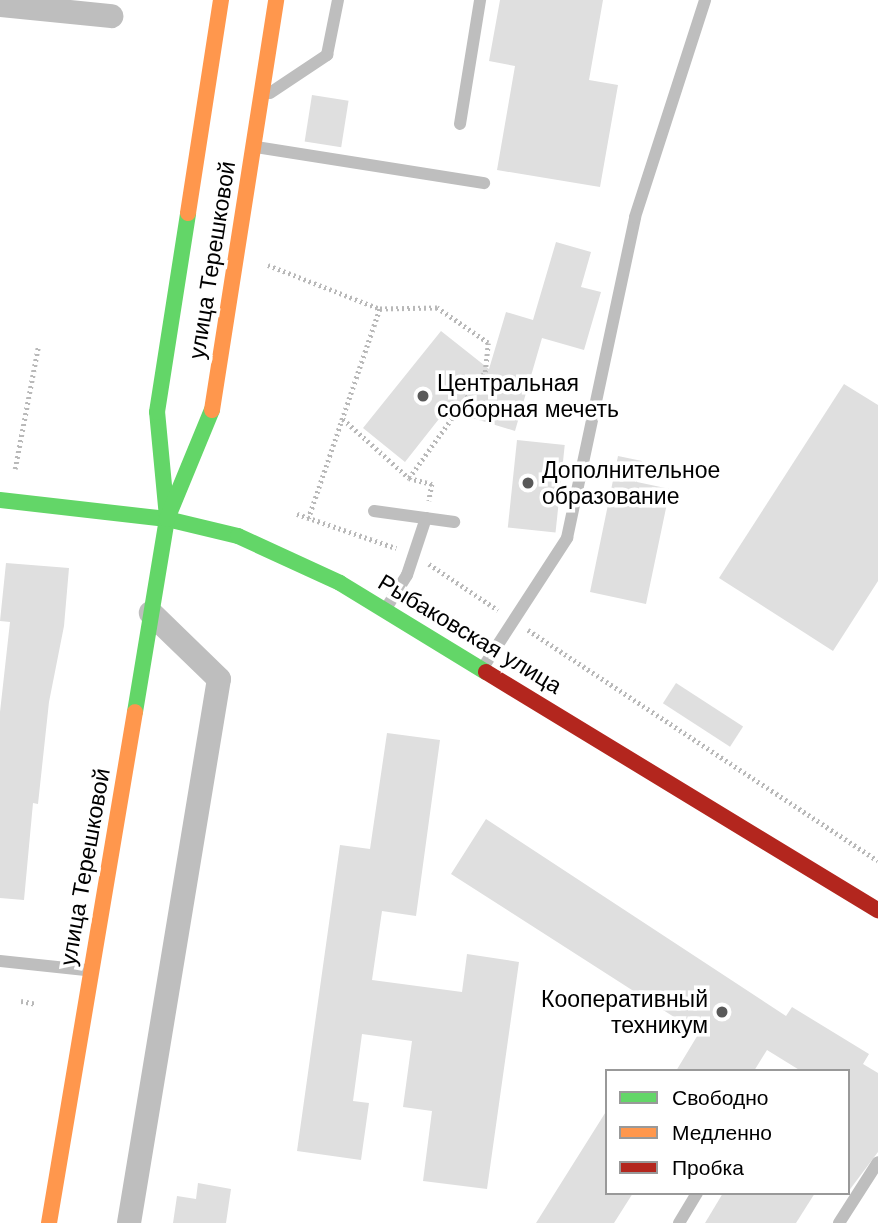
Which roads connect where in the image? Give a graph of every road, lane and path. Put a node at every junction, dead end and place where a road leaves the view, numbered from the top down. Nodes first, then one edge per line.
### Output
1 (222, 0) edge
2 (276, 0) edge
3 (338, 0) edge
4 (480, 0) edge
5 (705, 0) edge
6 (0, 5) edge
7 (111, 16) dead end
8 (259, 101) junction
9 (460, 124) dead end
10 (252, 147) junction
11 (484, 183) dead end
12 (268, 265) dead end
13 (380, 309) junction
14 (38, 346) dead end
15 (343, 419) junction
16 (15, 469) dead end
17 (409, 478) junction
18 (0, 500) edge
19 (374, 511) dead end
20 (297, 514) dead end
21 (309, 518) junction
22 (426, 518) junction
23 (167, 519) junction
24 (454, 522) dead end
25 (414, 554) junction
26 (385, 610) junction
27 (151, 613) junction
28 (514, 620) junction
29 (484, 666) junction
30 (878, 861) edge
31 (878, 910) edge
32 (0, 961) edge
33 (90, 970) junction
34 (21, 1002) dead end
35 (37, 1004) dead end
36 (878, 1162) edge
37 (696, 1195) edge
38 (49, 1223) edge
39 (129, 1223) edge
40 (679, 1223) edge
41 (839, 1223) edge

1 - 23 main road, улица Терешковой
2 - 8 main road, улица Терешковой
3 - 8 lane
4 - 9 lane
5 - 28 lane
6 - 7 street
8 - 10 main road, улица Терешковой
10 - 11 lane
10 - 23 main road, улица Терешковой
12 - 13 path
13 - 15 path
13 - 17 path
14 - 16 path
15 - 17 path
15 - 21 path
17 - 22 path
18 - 23 main road, Рыбаковская улица
19 - 22 lane
20 - 21 path
21 - 25 path
22 - 24 lane
22 - 25 lane
23 - 26 main road, Рыбаковская улица
23 - 27 main road, улица Терешковой
25 - 26 lane
25 - 28 path
26 - 29 main road, Рыбаковская улица
27 - 33 main road, улица Терешковой
27 - 39 street
28 - 29 lane
28 - 30 path
29 - 31 main road, Рыбаковская улица
32 - 33 lane
33 - 38 main road, улица Терешковой
34 - 35 path
36 - 41 lane
37 - 40 lane

